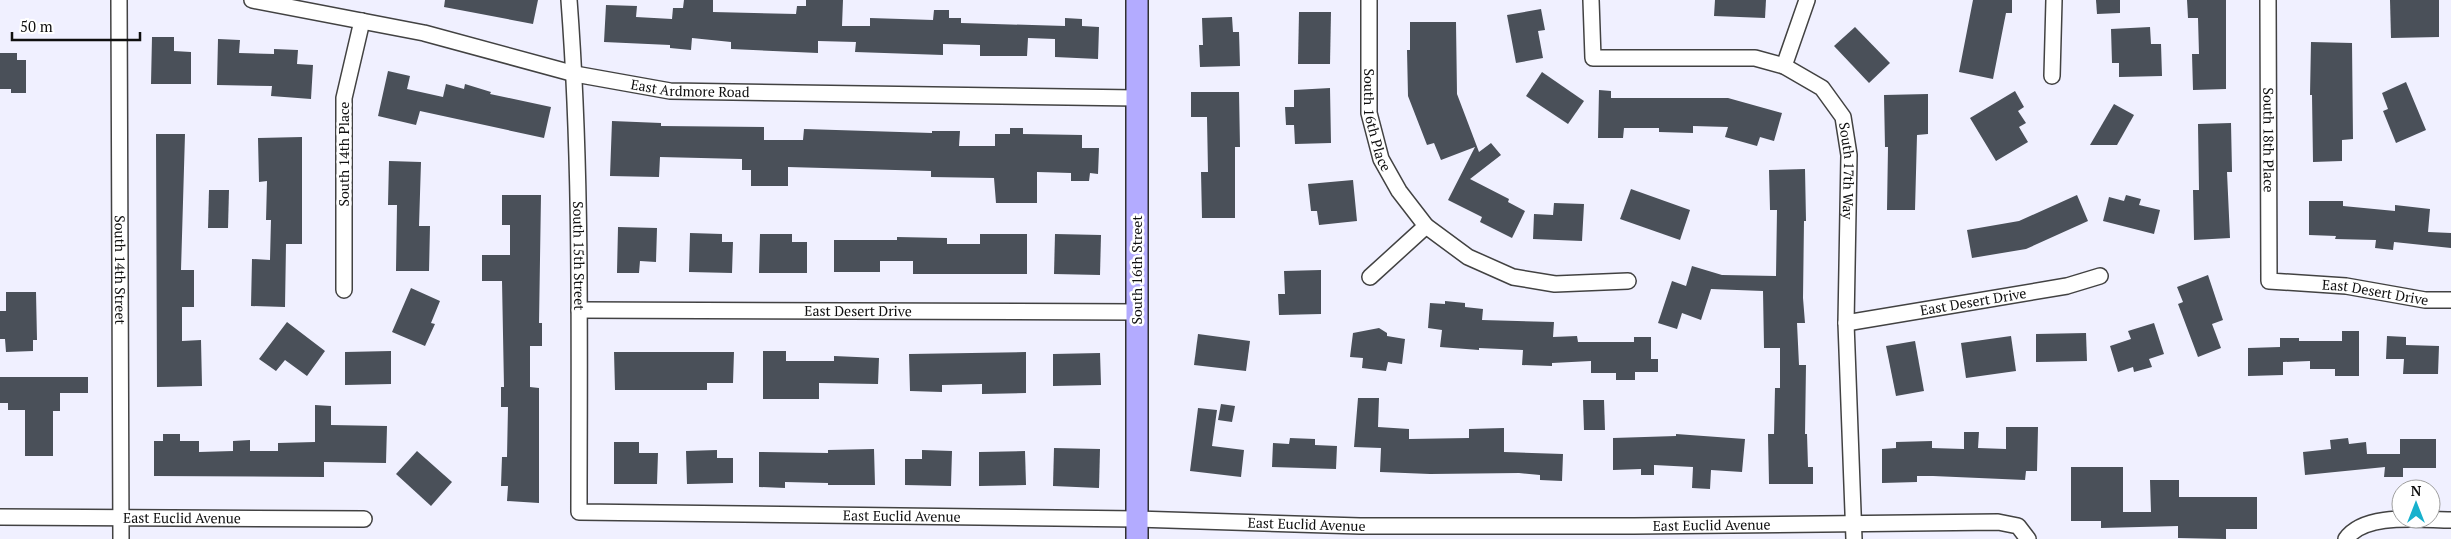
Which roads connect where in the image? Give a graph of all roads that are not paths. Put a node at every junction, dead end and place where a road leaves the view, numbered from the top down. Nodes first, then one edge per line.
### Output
1 (119, 0) edge
2 (252, 0) edge
3 (570, 0) edge
4 (1137, 0) edge
5 (1369, 0) edge
6 (1591, 0) edge
7 (1807, 0) edge
8 (2054, 0) edge
9 (2268, 0) edge
10 (362, 21) junction
11 (1784, 66) junction
12 (575, 74) junction
13 (2052, 76) dead end
14 (1136, 98) junction
15 (1426, 226) junction
16 (2100, 276) dead end
17 (1370, 277) dead end
18 (1628, 281) dead end
19 (2269, 281) joint
20 (344, 290) dead end
21 (2451, 300) edge
22 (579, 310) junction
23 (1137, 312) junction
24 (1846, 323) junction
25 (579, 512) joint
26 (0, 517) edge
27 (121, 518) junction
28 (364, 519) dead end
29 (2451, 520) edge
30 (1853, 524) junction
31 (1137, 529) edge
32 (1361, 532) edge
33 (1635, 532) edge
34 (121, 539) edge
35 (1854, 539) edge
36 (2028, 539) edge
37 (2346, 539) edge

1 - 27 street, South 14th Street
2 - 10 street, East Ardmore Road
3 - 12 street, South 15th Street
4 - 14 main road, South 16th Street
5 - 15 street, South 16th Place
6 - 11 street, South 17th Way
7 - 11 street
8 - 13 street
9 - 19 street, South 18th Place
10 - 12 street, East Ardmore Road
10 - 20 street, South 14th Place
11 - 24 street, South 17th Way
12 - 14 street, East Ardmore Road
12 - 22 street, South 15th Street
14 - 23 main road, South 16th Street
15 - 17 street
15 - 18 street, South 16th Place
16 - 24 street, East Desert Drive
19 - 21 street, East Desert Drive
22 - 23 street, East Desert Drive
22 - 25 street, South 15th Street
23 - 31 main road, South 16th Street
24 - 30 street, South 17th Way
25 - 31 street, East Euclid Avenue
26 - 27 street, East Euclid Avenue
27 - 28 street, East Euclid Avenue
27 - 34 street, South 14th Street
29 - 37 street
30 - 33 street, East Euclid Avenue
30 - 35 street, South 17th Way
30 - 36 street, East Euclid Avenue
31 - 32 street, East Euclid Avenue
32 - 33 street, East Euclid Avenue

